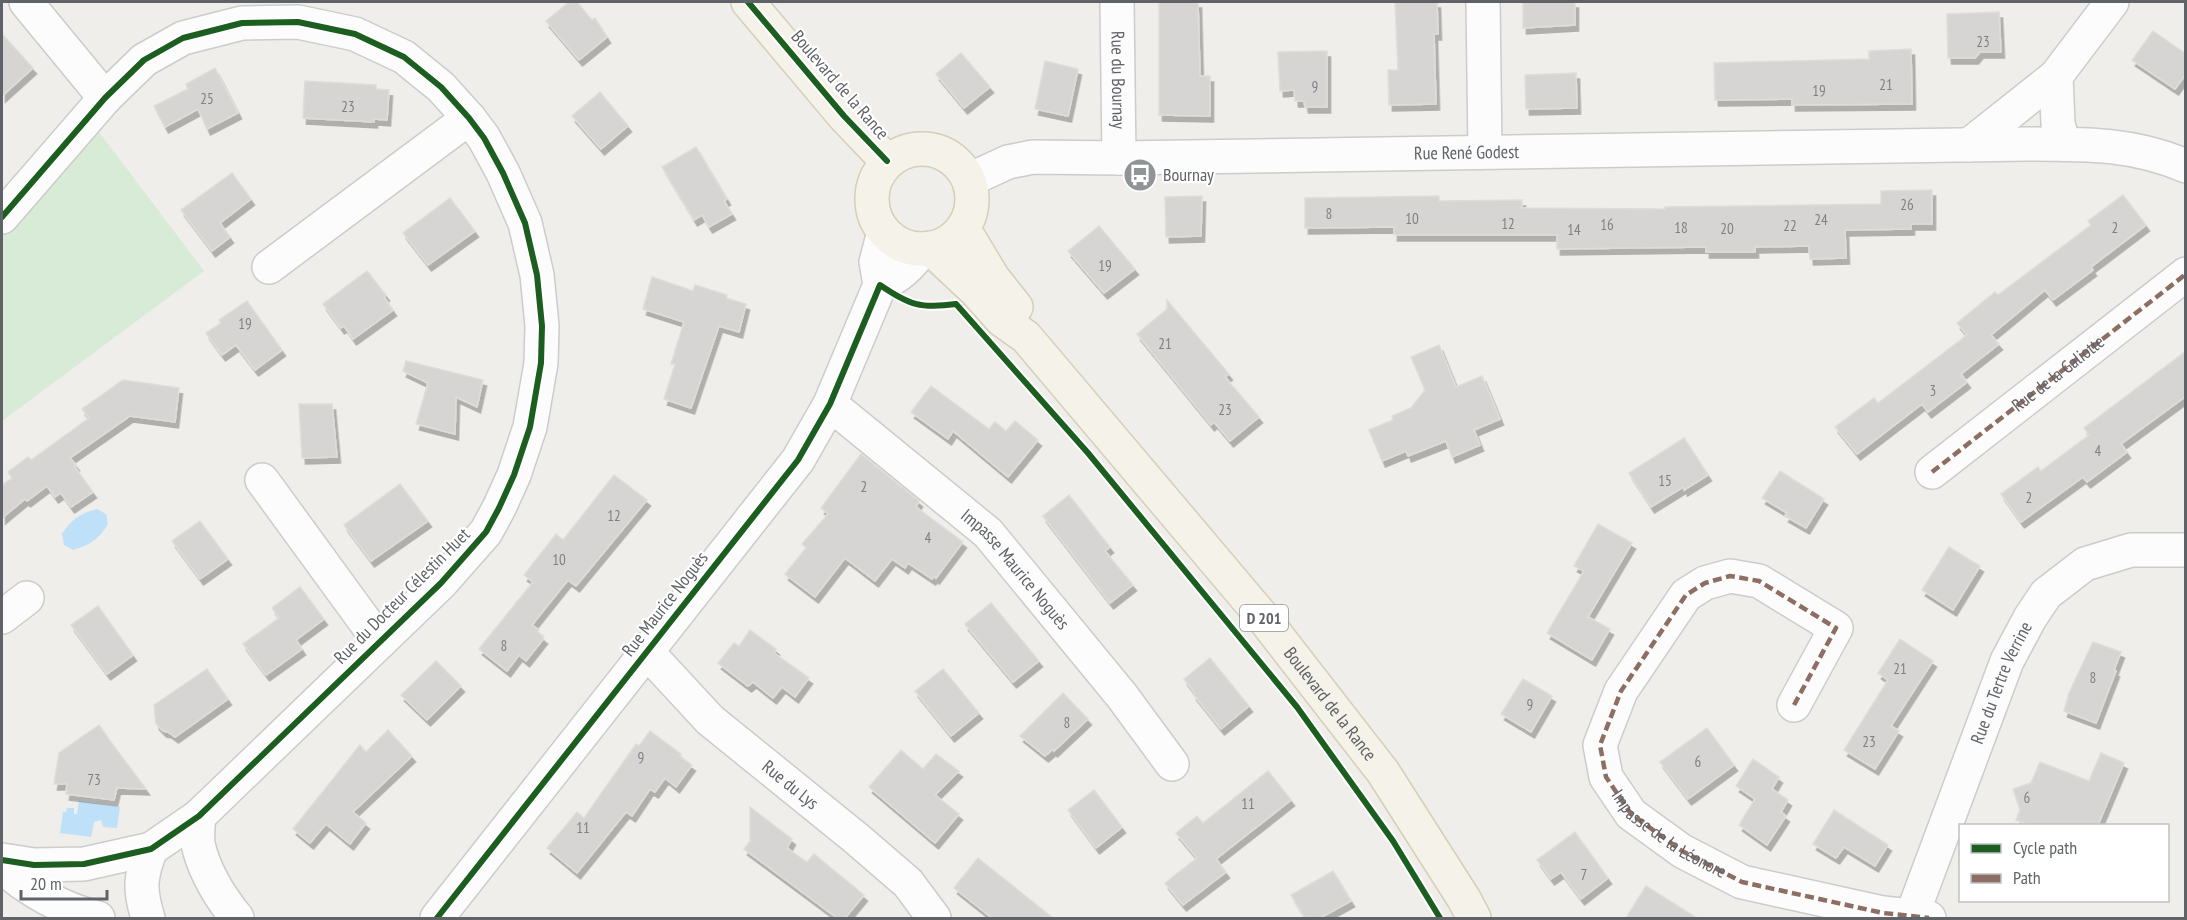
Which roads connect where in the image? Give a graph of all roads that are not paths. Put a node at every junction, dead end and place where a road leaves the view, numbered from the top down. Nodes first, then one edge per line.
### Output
1 (26, 2) edge
2 (748, 2) edge
3 (1117, 2) edge
4 (1482, 2) edge
5 (2112, 2) edge
6 (2056, 76) junction
7 (105, 98) junction
8 (2028, 98) junction
9 (469, 118) junction
10 (2026, 144) junction
11 (2064, 144) junction
12 (1969, 145) junction
13 (1485, 151) junction
14 (1119, 158) junction
15 (887, 161) junction
16 (2186, 166) edge
17 (969, 180) junction
18 (2, 217) edge
19 (963, 228) junction
20 (884, 232) junction
21 (927, 249) junction
22 (269, 267) dead end
23 (2186, 274) edge
24 (880, 285) junction
25 (1026, 337) junction
26 (830, 404) junction
27 (1932, 472) dead end
28 (262, 480) dead end
29 (2186, 550) edge
30 (380, 642) junction
31 (647, 652) junction
32 (1794, 705) dead end
33 (1172, 764) dead end
34 (198, 816) junction
35 (151, 849) junction
36 (2, 860) edge
37 (2, 867) edge
38 (1917, 917) edge
39 (98, 918) edge
40 (148, 918) edge
41 (237, 918) edge
42 (437, 918) edge
43 (934, 918) edge
44 (1474, 918) edge

1 - 7 street
2 - 15 main road, Boulevard de la Rance
3 - 14 street, Rue du Bournay
4 - 13 street
5 - 6 street
6 - 8 street
6 - 11 street
7 - 9 street, Rue du Docteur Célestin Huet
7 - 18 street, Rue du Docteur Célestin Huet
8 - 10 street
8 - 12 street
9 - 22 street
9 - 30 street, Rue du Docteur Célestin Huet
10 - 11 street, Rue René Godest
10 - 12 street, Rue René Godest
11 - 16 street, Rue René Godest
12 - 13 street, Rue René Godest
13 - 14 street, Rue René Godest
14 - 17 street, Rue René Godest
15 - 17 main road
15 - 20 main road
17 - 19 main road
19 - 21 main road
19 - 25 main road, Boulevard de la Rance / D 201
20 - 21 main road
20 - 24 street, Rue Maurice Noguès
21 - 24 street
21 - 25 main road, Boulevard de la Rance / D 201
23 - 27 street, Rue de la Galiotte
24 - 26 street, Rue Maurice Noguès
25 - 44 main road, Boulevard de la Rance / D 201
26 - 31 street, Rue Maurice Noguès
26 - 33 street, Impasse Maurice Noguès
28 - 30 street, Rue du Docteur Célestin Huet
29 - 38 street, Rue du Tertre Verrine
30 - 34 street, Rue du Docteur Célestin Huet
31 - 42 street, Rue Maurice Noguès
31 - 43 street, Rue du Lys
32 - 38 street, Impasse de la Léonore
34 - 35 street, Rue du Docteur Célestin Huet
34 - 41 street
35 - 36 street, Rue du Docteur Célestin Huet
35 - 40 street
37 - 39 street

